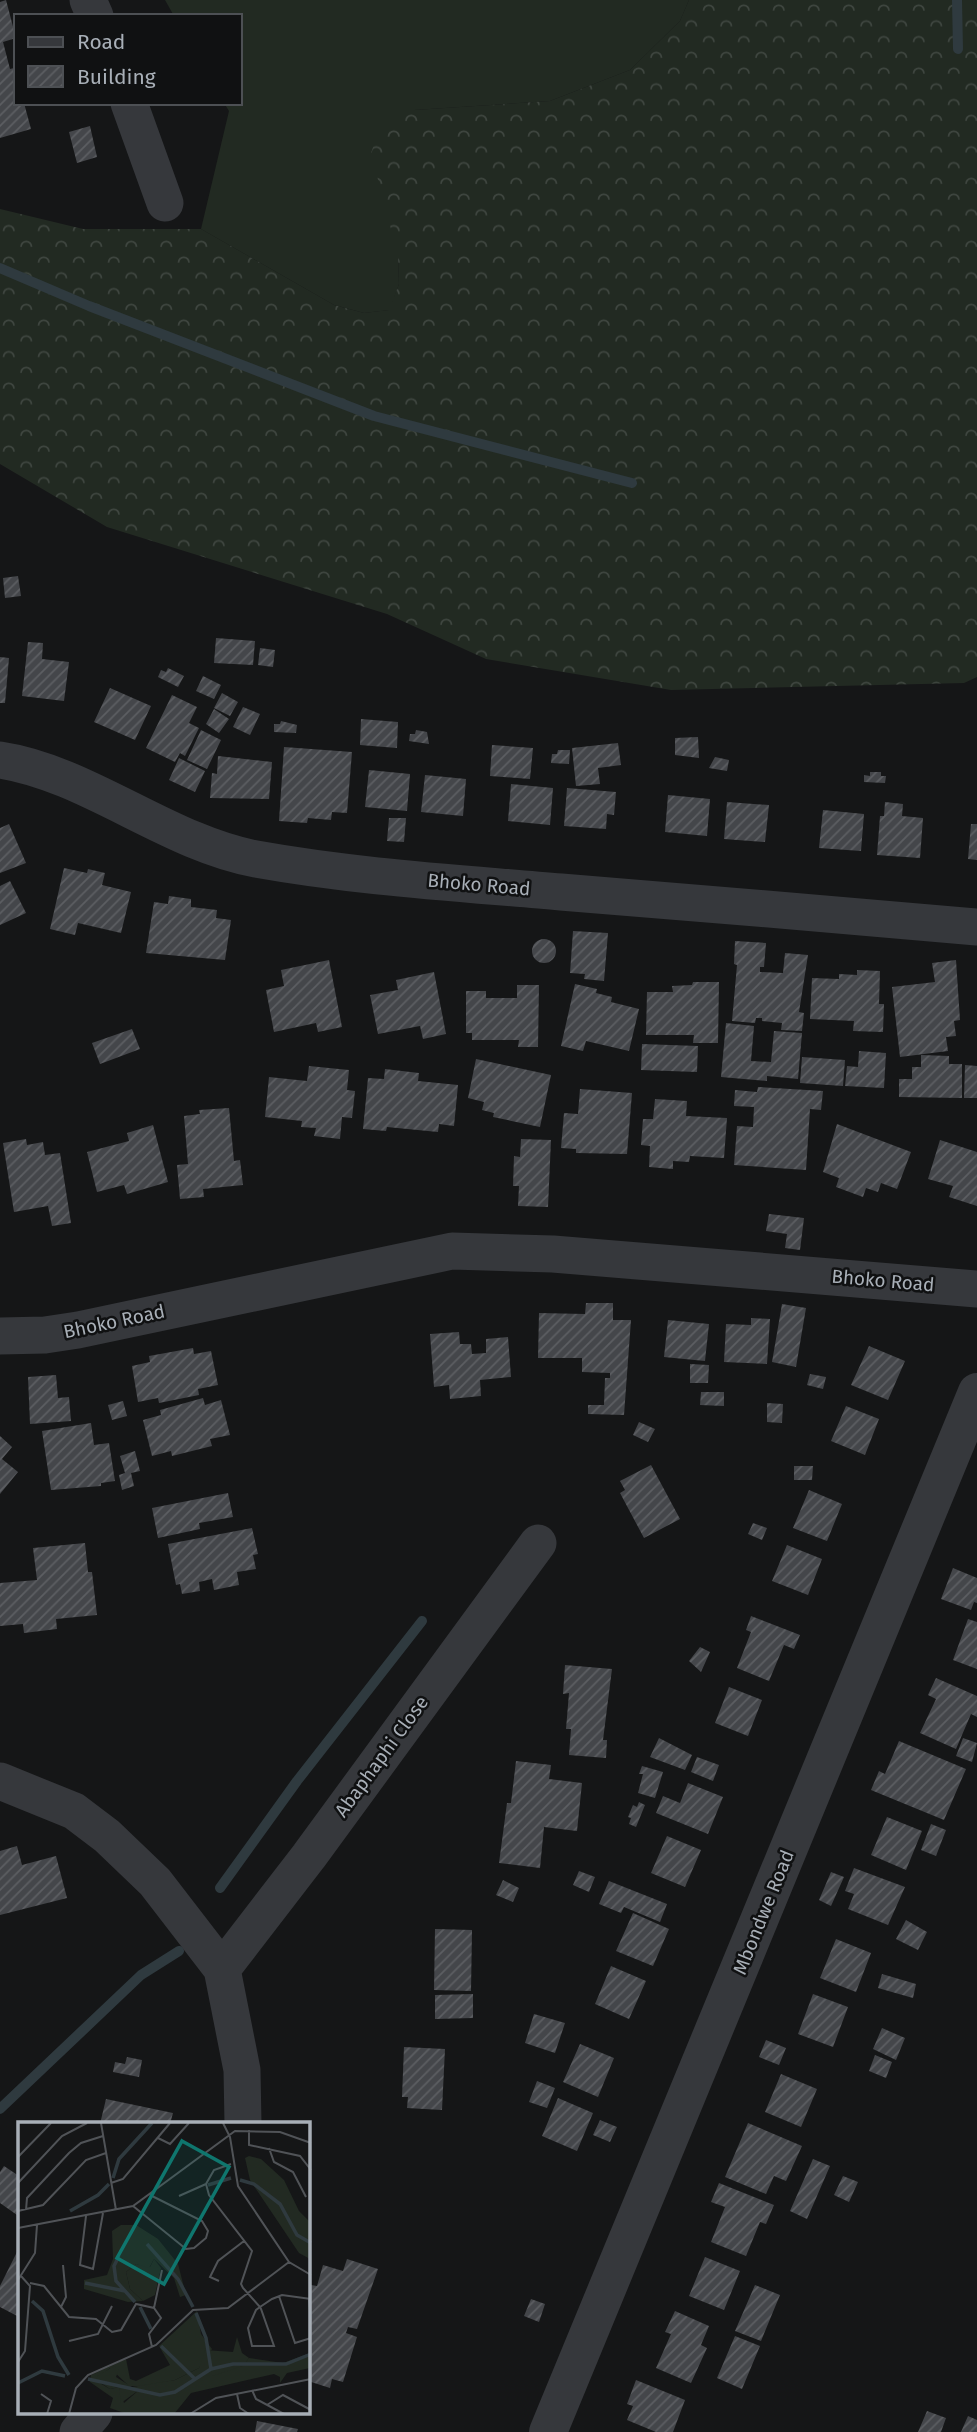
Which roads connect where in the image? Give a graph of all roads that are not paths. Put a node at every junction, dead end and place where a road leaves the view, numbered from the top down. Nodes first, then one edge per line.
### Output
1 (130, 105) edge
2 (165, 203) dead end
3 (0, 760) edge
4 (977, 927) edge
5 (977, 1289) edge
6 (0, 1336) edge
7 (977, 1392) edge
8 (538, 1543) dead end
9 (0, 1782) edge
10 (222, 1969) junction
11 (243, 2122) edge
12 (93, 2414) edge
13 (78, 2432) edge
14 (548, 2432) edge

1 - 2 street
3 - 4 street, Bhoko Road
5 - 6 street, Bhoko Road
7 - 14 street, Mbondwe Road
8 - 10 street, Abaphaphi Close
9 - 10 street
10 - 11 street
12 - 13 street

